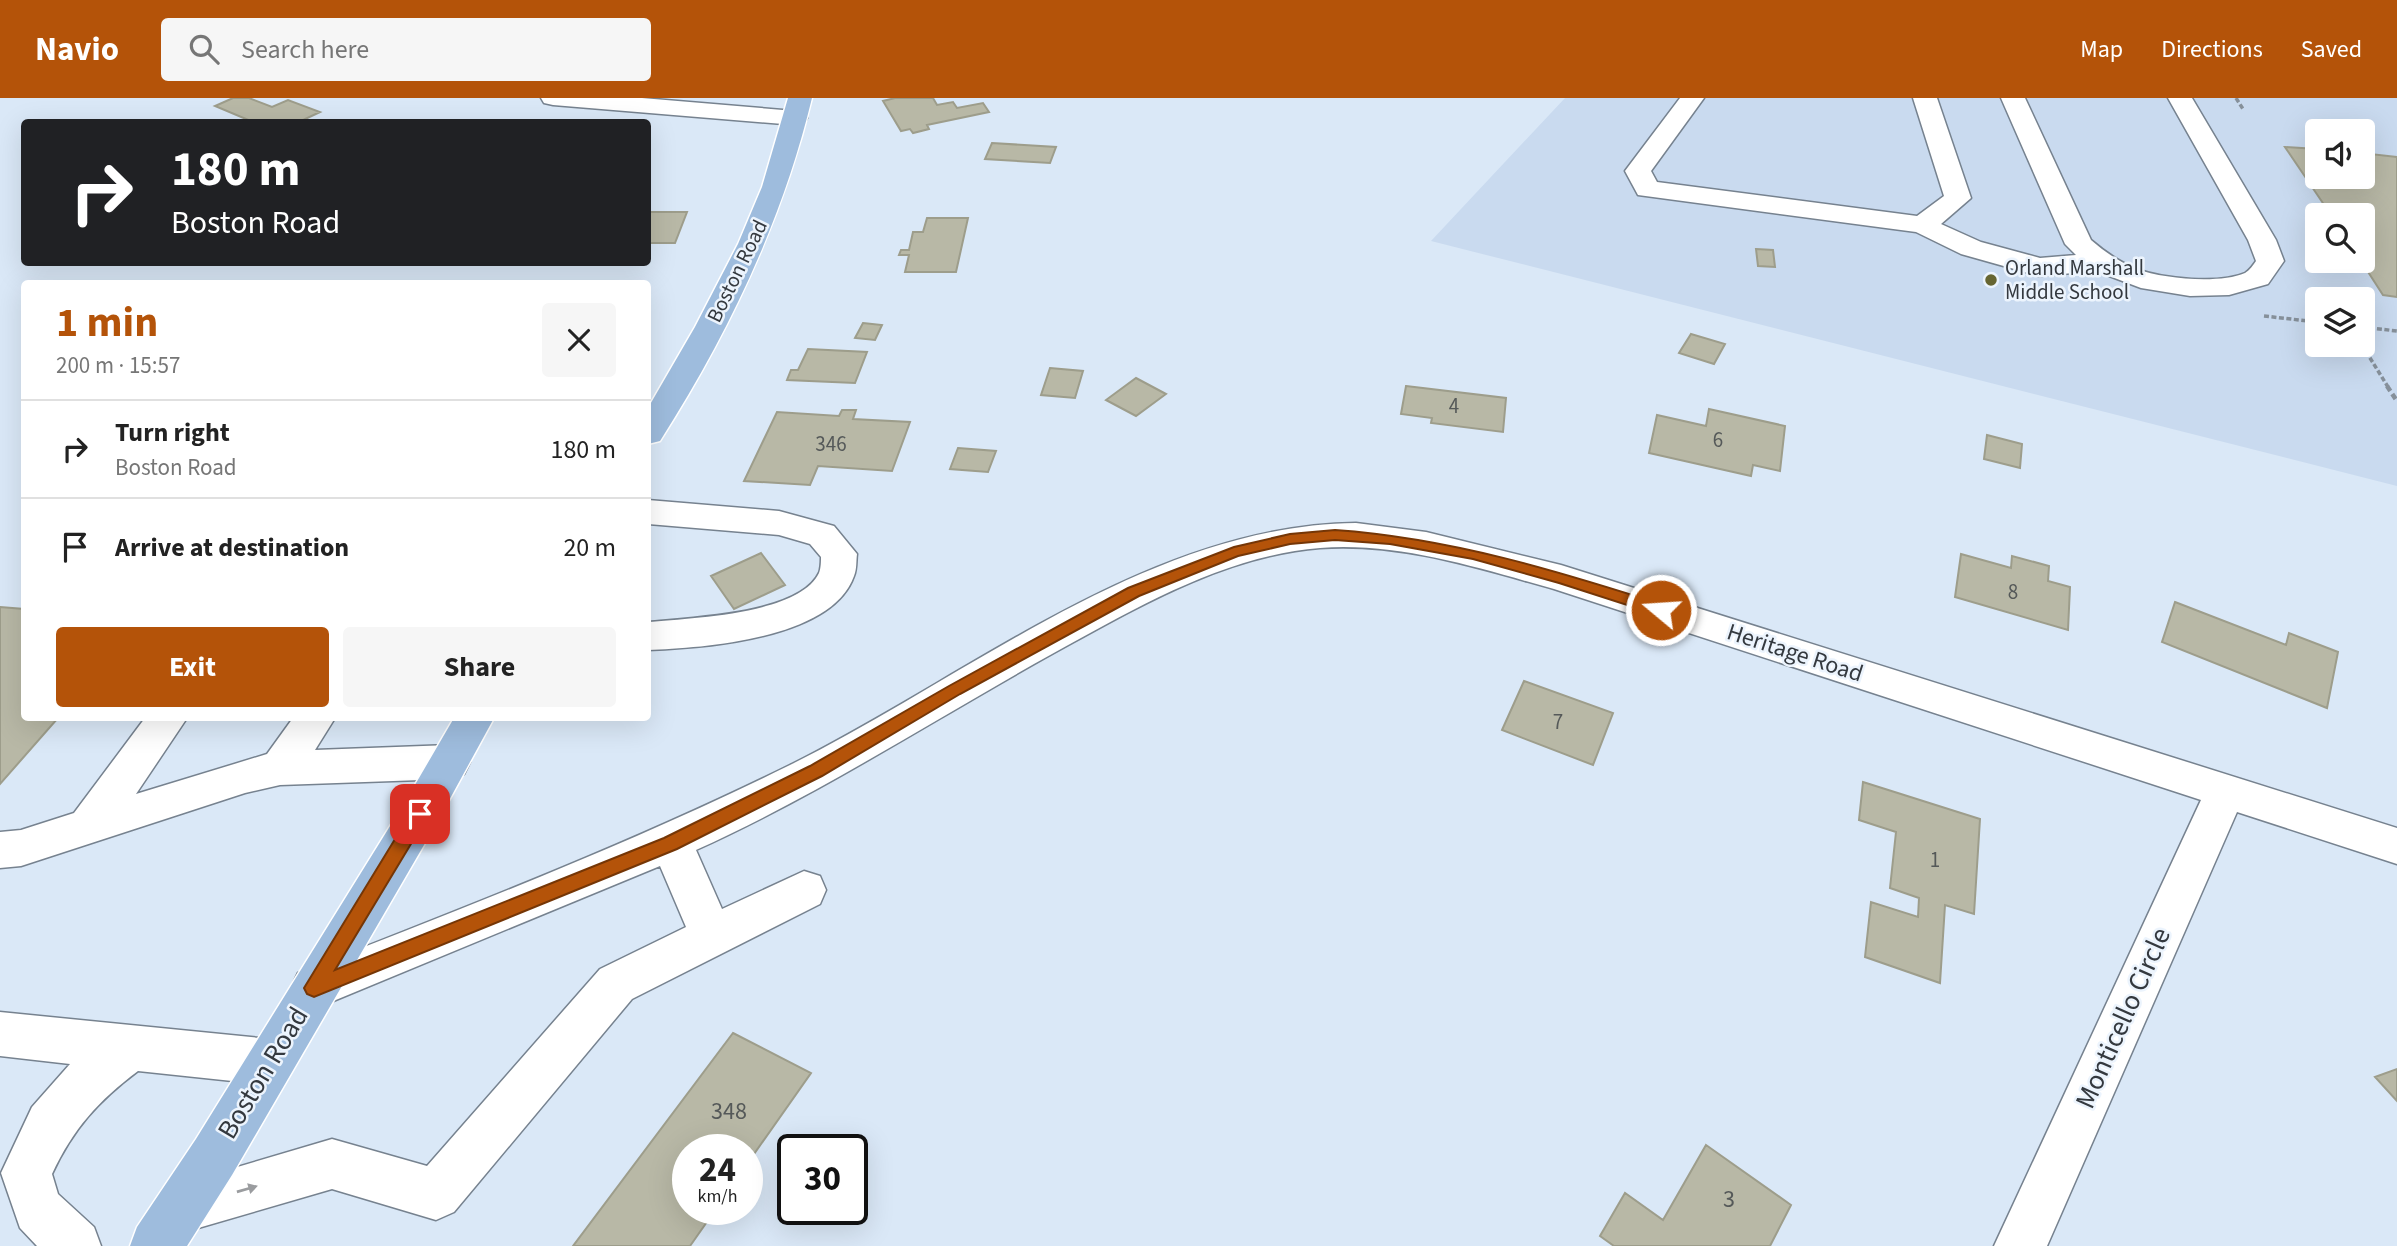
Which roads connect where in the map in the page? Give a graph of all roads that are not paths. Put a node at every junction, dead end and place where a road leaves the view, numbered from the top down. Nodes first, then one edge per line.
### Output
1 (553, 98) edge
2 (1692, 98) edge
3 (1925, 98) edge
4 (2013, 98) edge
5 (2180, 98) edge
6 (797, 108) edge
7 (1922, 225) junction
8 (2100, 262) junction
9 (651, 429) edge
10 (651, 512) edge
11 (651, 636) edge
12 (165, 721) edge
13 (312, 721) edge
14 (472, 721) edge
15 (450, 762) junction
16 (280, 768) junction
17 (2225, 790) junction
18 (89, 826) junction
19 (671, 844) junction
20 (2397, 846) edge
21 (0, 850) edge
22 (804, 890) dead end
23 (712, 936) junction
24 (314, 988) junction
25 (0, 1034) edge
26 (132, 1047) junction
27 (270, 1062) junction
28 (169, 1227) edge
29 (75, 1246) edge
30 (2020, 1246) edge

1 - 6 street
2 - 7 street
3 - 7 street
4 - 8 street
5 - 8 street
6 - 9 main road, Boston Road
7 - 8 street
10 - 11 street
12 - 18 street
13 - 16 street
14 - 15 main road, Boston Road
15 - 16 street
15 - 24 main road, Boston Road
16 - 18 street
17 - 19 street, Heritage Road
17 - 20 street, Heritage Road
17 - 30 street, Monticello Circle
18 - 21 street
19 - 23 street
19 - 24 street, Heritage Road
22 - 23 street
28 -> 23 street
24 - 27 main road, Boston Road
25 - 26 street
26 - 27 street
26 - 29 street
27 - 28 main road, Boston Road

